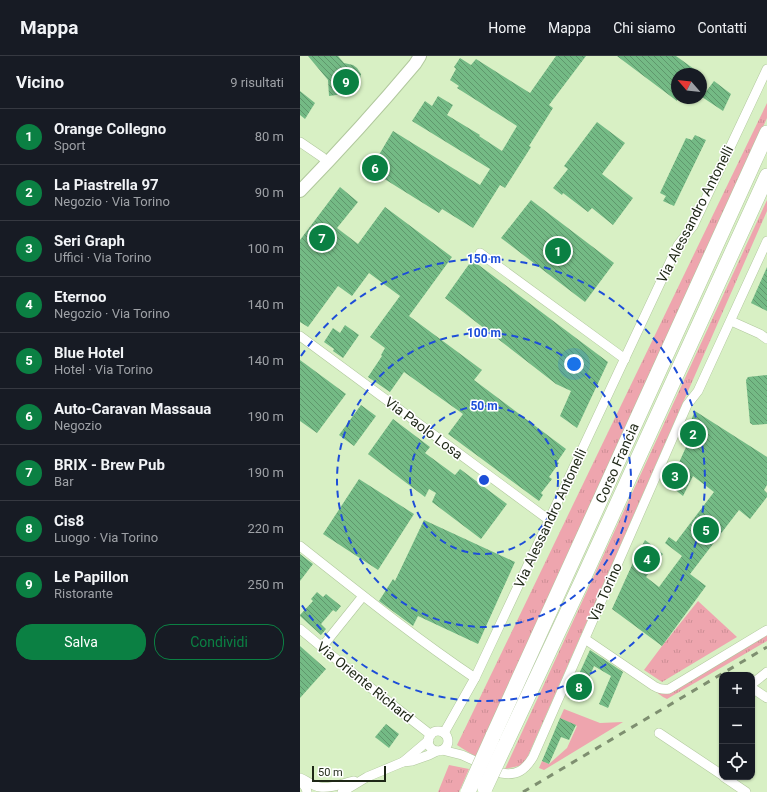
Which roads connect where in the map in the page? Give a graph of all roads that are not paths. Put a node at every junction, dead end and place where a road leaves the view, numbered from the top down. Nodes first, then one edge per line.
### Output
1 (420, 56) edge
2 (767, 69) edge
3 (767, 134) edge
4 (300, 142) edge
5 (328, 163) junction
6 (767, 176) edge
7 (300, 191) edge
8 (767, 241) edge
9 (480, 253) dead end
10 (731, 321) junction
11 (300, 336) edge
12 (767, 339) edge
13 (625, 358) junction
14 (549, 520) junction
15 (300, 546) edge
16 (363, 596) junction
17 (300, 628) edge
18 (767, 630) edge
19 (585, 639) junction
20 (322, 647) junction
21 (767, 672) edge
22 (475, 678) junction
23 (755, 682) edge
24 (755, 690) edge
25 (767, 698) edge
26 (444, 733) junction
27 (659, 733) dead end
28 (430, 738) junction
29 (499, 741) junction
30 (439, 750) junction
31 (473, 760) dead end
32 (403, 762) junction
33 (501, 772) dead end
34 (719, 773) edge
35 (367, 777) junction
36 (300, 779) edge
37 (729, 780) edge
38 (307, 792) edge
39 (342, 792) edge
40 (468, 792) edge
41 (484, 792) edge
42 (746, 792) edge

1 - 5 street
2 - 13 street, Via Alessandro Antonelli
3 - 29 main road, Corso Francia
4 - 5 street
5 - 7 street
6 - 29 main road, Corso Francia
8 - 10 street, Via Torino
9 - 13 street
10 - 12 street
10 - 19 street, Via Torino
11 - 14 street, Via Paolo Losa
13 - 14 street, Via Alessandro Antonelli
14 - 22 street, Via Alessandro Antonelli
15 - 16 street
16 - 20 street
16 - 22 street
17 - 20 street, Via Oriente Richard
18 - 19 street
19 - 33 street, Via Torino
20 - 28 street, Via Oriente Richard
21 - 23 street
22 - 26 street, Via Alessandro Antonelli
24 - 25 street
26 - 28 street
26 - 30 street
27 - 34 street
28 - 30 street
28 - 32 street
29 - 40 main road, Corso Francia, bridge
29 - 41 main road, Corso Francia, bridge
30 - 31 street
30 - 32 street
32 - 35 street
35 - 36 street
35 - 39 street
36 - 38 street
37 - 42 street

